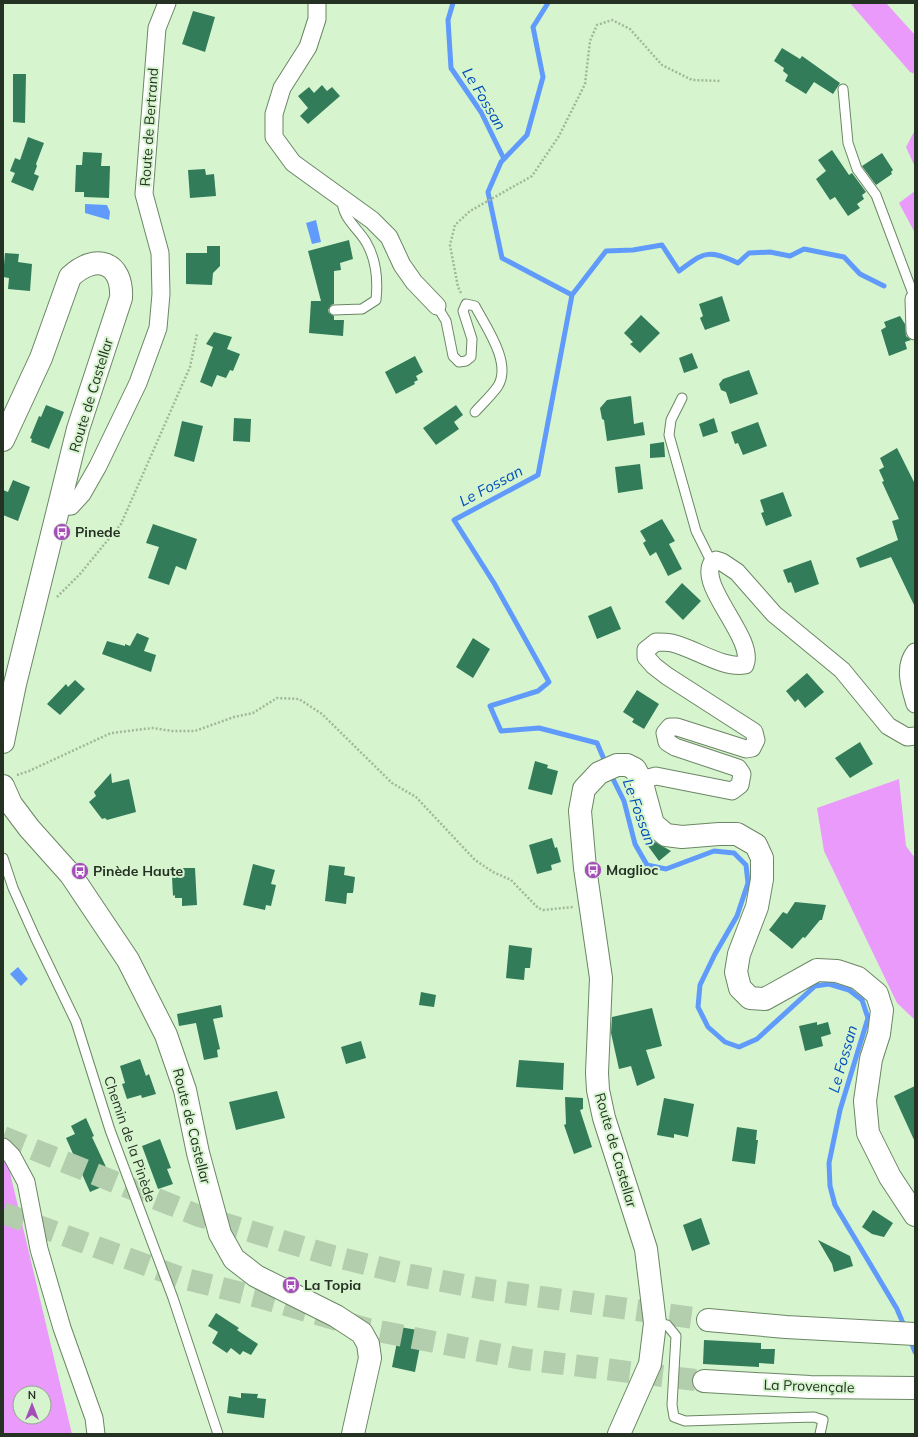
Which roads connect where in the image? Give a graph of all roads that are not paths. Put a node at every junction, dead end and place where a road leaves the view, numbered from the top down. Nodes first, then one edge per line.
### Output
1 (167, 3) edge
2 (318, 3) edge
3 (843, 89) dead end
4 (342, 199) junction
5 (914, 299) edge
6 (437, 306) joint
7 (334, 310) dead end
8 (915, 331) edge
9 (682, 398) dead end
10 (475, 412) dead end
11 (3, 440) edge
12 (59, 506) junction
13 (712, 563) junction
14 (915, 652) edge
15 (915, 704) edge
16 (915, 736) edge
17 (3, 742) edge
18 (641, 780) junction
19 (9, 781) edge
20 (3, 858) edge
21 (3, 1147) edge
22 (915, 1215) edge
23 (708, 1320) tunnel mouth
24 (655, 1323) junction
25 (915, 1334) edge
26 (704, 1381) tunnel mouth
27 (915, 1388) edge
28 (96, 1434) edge
29 (218, 1434) edge
30 (353, 1434) edge
31 (619, 1434) edge
32 (820, 1434) edge

1 - 12 street, Route de Bertrand
2 - 4 street
3 - 5 lane
4 - 6 street
4 - 7 lane
5 - 8 street
6 - 10 lane
9 - 13 lane
11 - 12 main road, Route de Castellar
12 - 17 main road, Route de Castellar
13 - 16 street
13 - 18 street
14 - 15 street
18 - 22 main road, Route de Castellar
18 - 24 main road, Route de Castellar
19 - 30 main road, Route de Castellar
20 - 29 lane, Chemin de la Pinède
21 - 28 street
23 - 25 main road
24 - 31 main road, Route de Castellar
24 - 32 lane
26 - 27 main road, La Provençale

